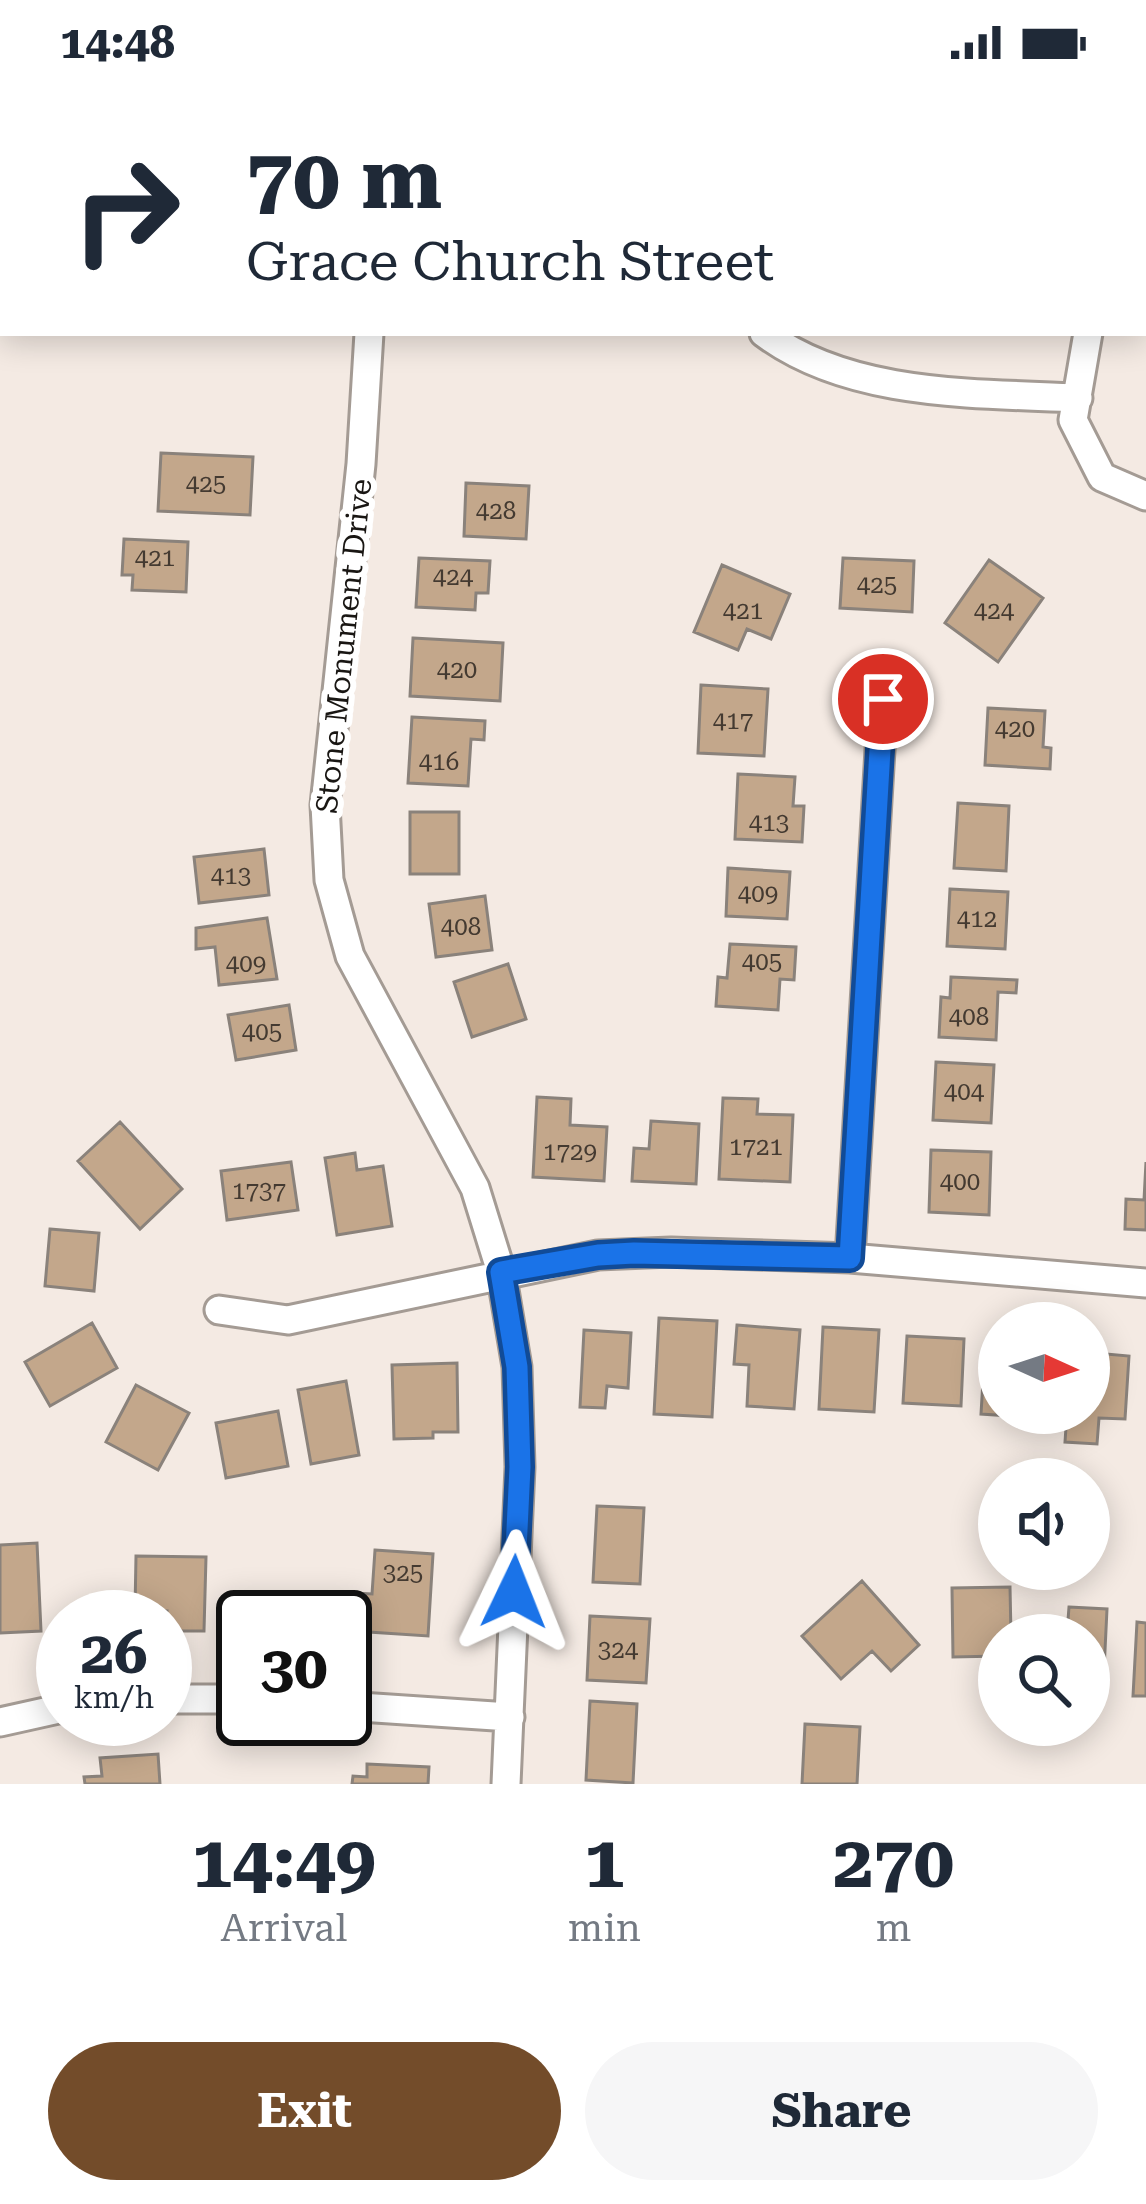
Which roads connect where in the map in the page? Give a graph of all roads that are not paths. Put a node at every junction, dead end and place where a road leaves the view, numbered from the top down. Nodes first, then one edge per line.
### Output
1 (369, 336) edge
2 (768, 336) edge
3 (1088, 336) edge
4 (1078, 398) junction
5 (1146, 496) edge
6 (883, 699) dead end
7 (850, 1258) junction
8 (501, 1272) junction
9 (1146, 1283) edge
10 (219, 1310) dead end
11 (372, 1708) edge
12 (36, 1714) edge
13 (509, 1718) junction
14 (0, 1722) edge
15 (506, 1784) edge

1 - 8 street, Stone Monument Drive
2 - 4 street
3 - 4 street
4 - 5 street
6 - 7 street
7 - 8 street
7 - 9 street
8 - 10 street
8 - 13 street, Stone Monument Drive
11 - 13 street
12 - 14 street
13 - 15 street, Stone Monument Drive

